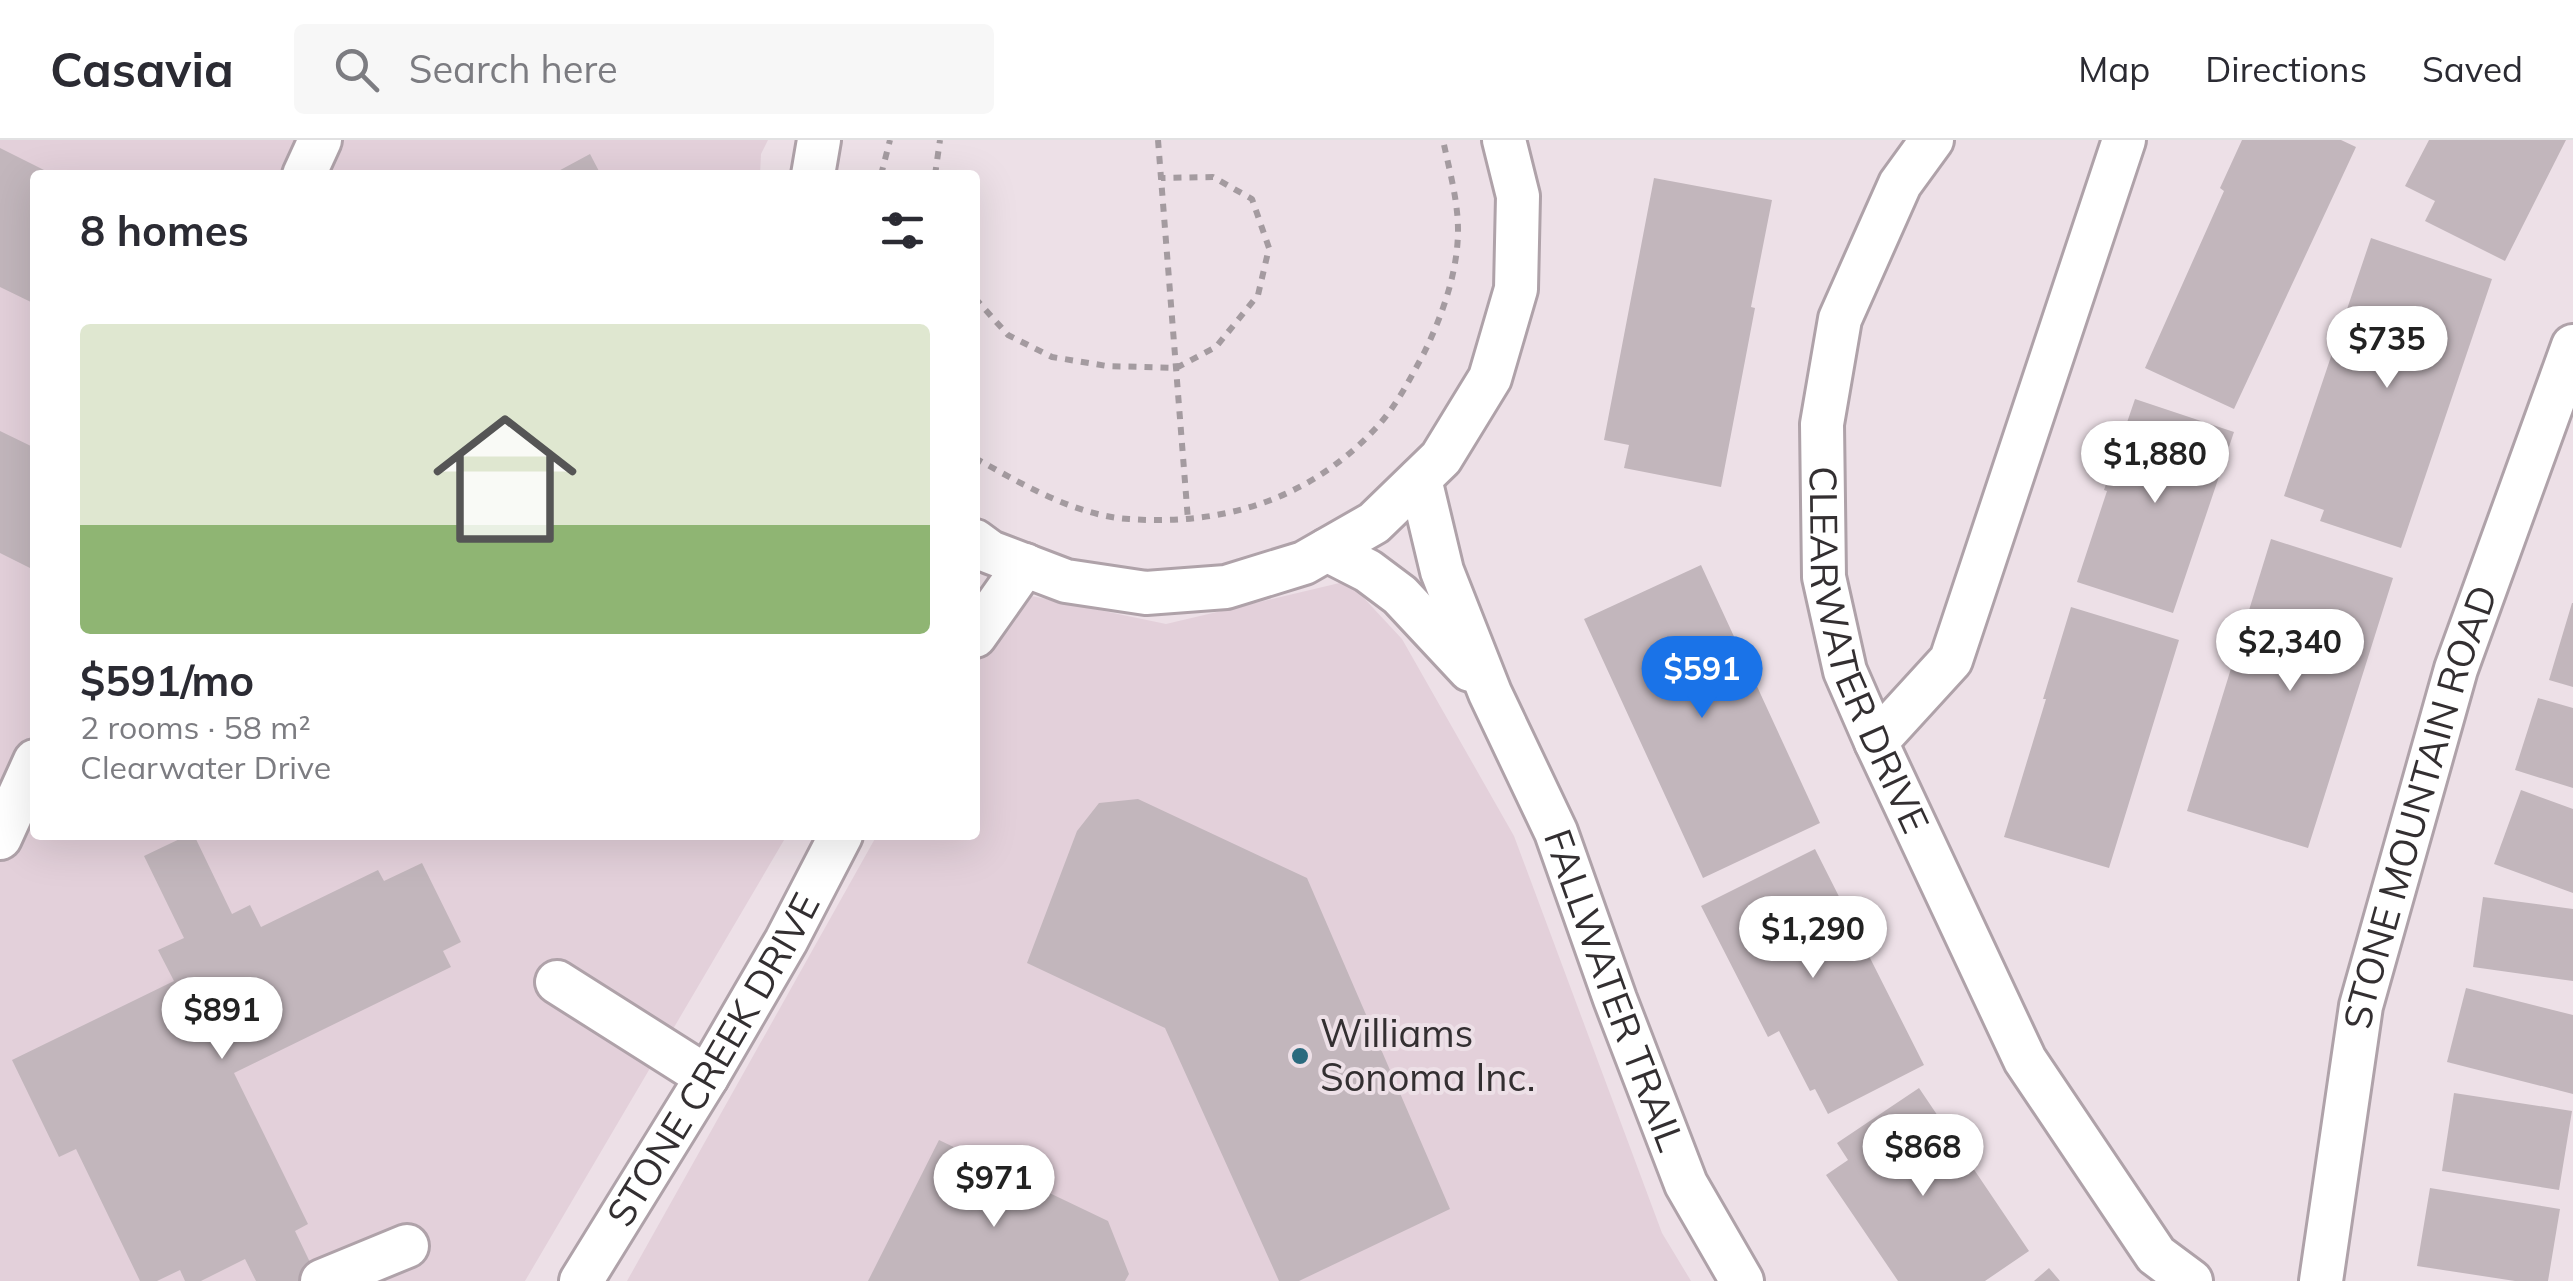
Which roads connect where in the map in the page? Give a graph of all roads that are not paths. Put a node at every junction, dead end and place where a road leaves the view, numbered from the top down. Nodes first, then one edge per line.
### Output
1 (320, 140) edge
2 (819, 140) edge
3 (1504, 140) edge
4 (1932, 140) edge
5 (2124, 140) edge
6 (306, 170) edge
7 (814, 170) edge
8 (2573, 346) edge
9 (1420, 479) junction
10 (980, 545) edge
11 (1327, 550) junction
12 (1025, 566) junction
13 (980, 629) edge
14 (1490, 693) junction
15 (1876, 742) junction
16 (30, 773) edge
17 (0, 838) edge
18 (838, 840) edge
19 (557, 982) dead end
20 (707, 1076) junction
21 (408, 1246) dead end
22 (322, 1281) edge
23 (581, 1281) edge
24 (1742, 1281) edge
25 (2191, 1281) edge
26 (2321, 1281) edge

1 - 6 street
2 - 7 street
3 - 9 street
4 - 15 street, CLEARWATER DRIVE
5 - 15 street
8 - 26 street, STONE MOUNTAIN ROAD
9 - 11 street
9 - 14 street, FALLWATER TRAIL
10 - 12 street
11 - 12 street
11 - 14 street, FALLWATER TRAIL
12 - 13 street
14 - 24 street, FALLWATER TRAIL
15 - 25 street, CLEARWATER DRIVE
16 - 17 street
18 - 20 street, STONE CREEK DRIVE
19 - 20 street
20 - 23 street, STONE CREEK DRIVE
21 - 22 street

